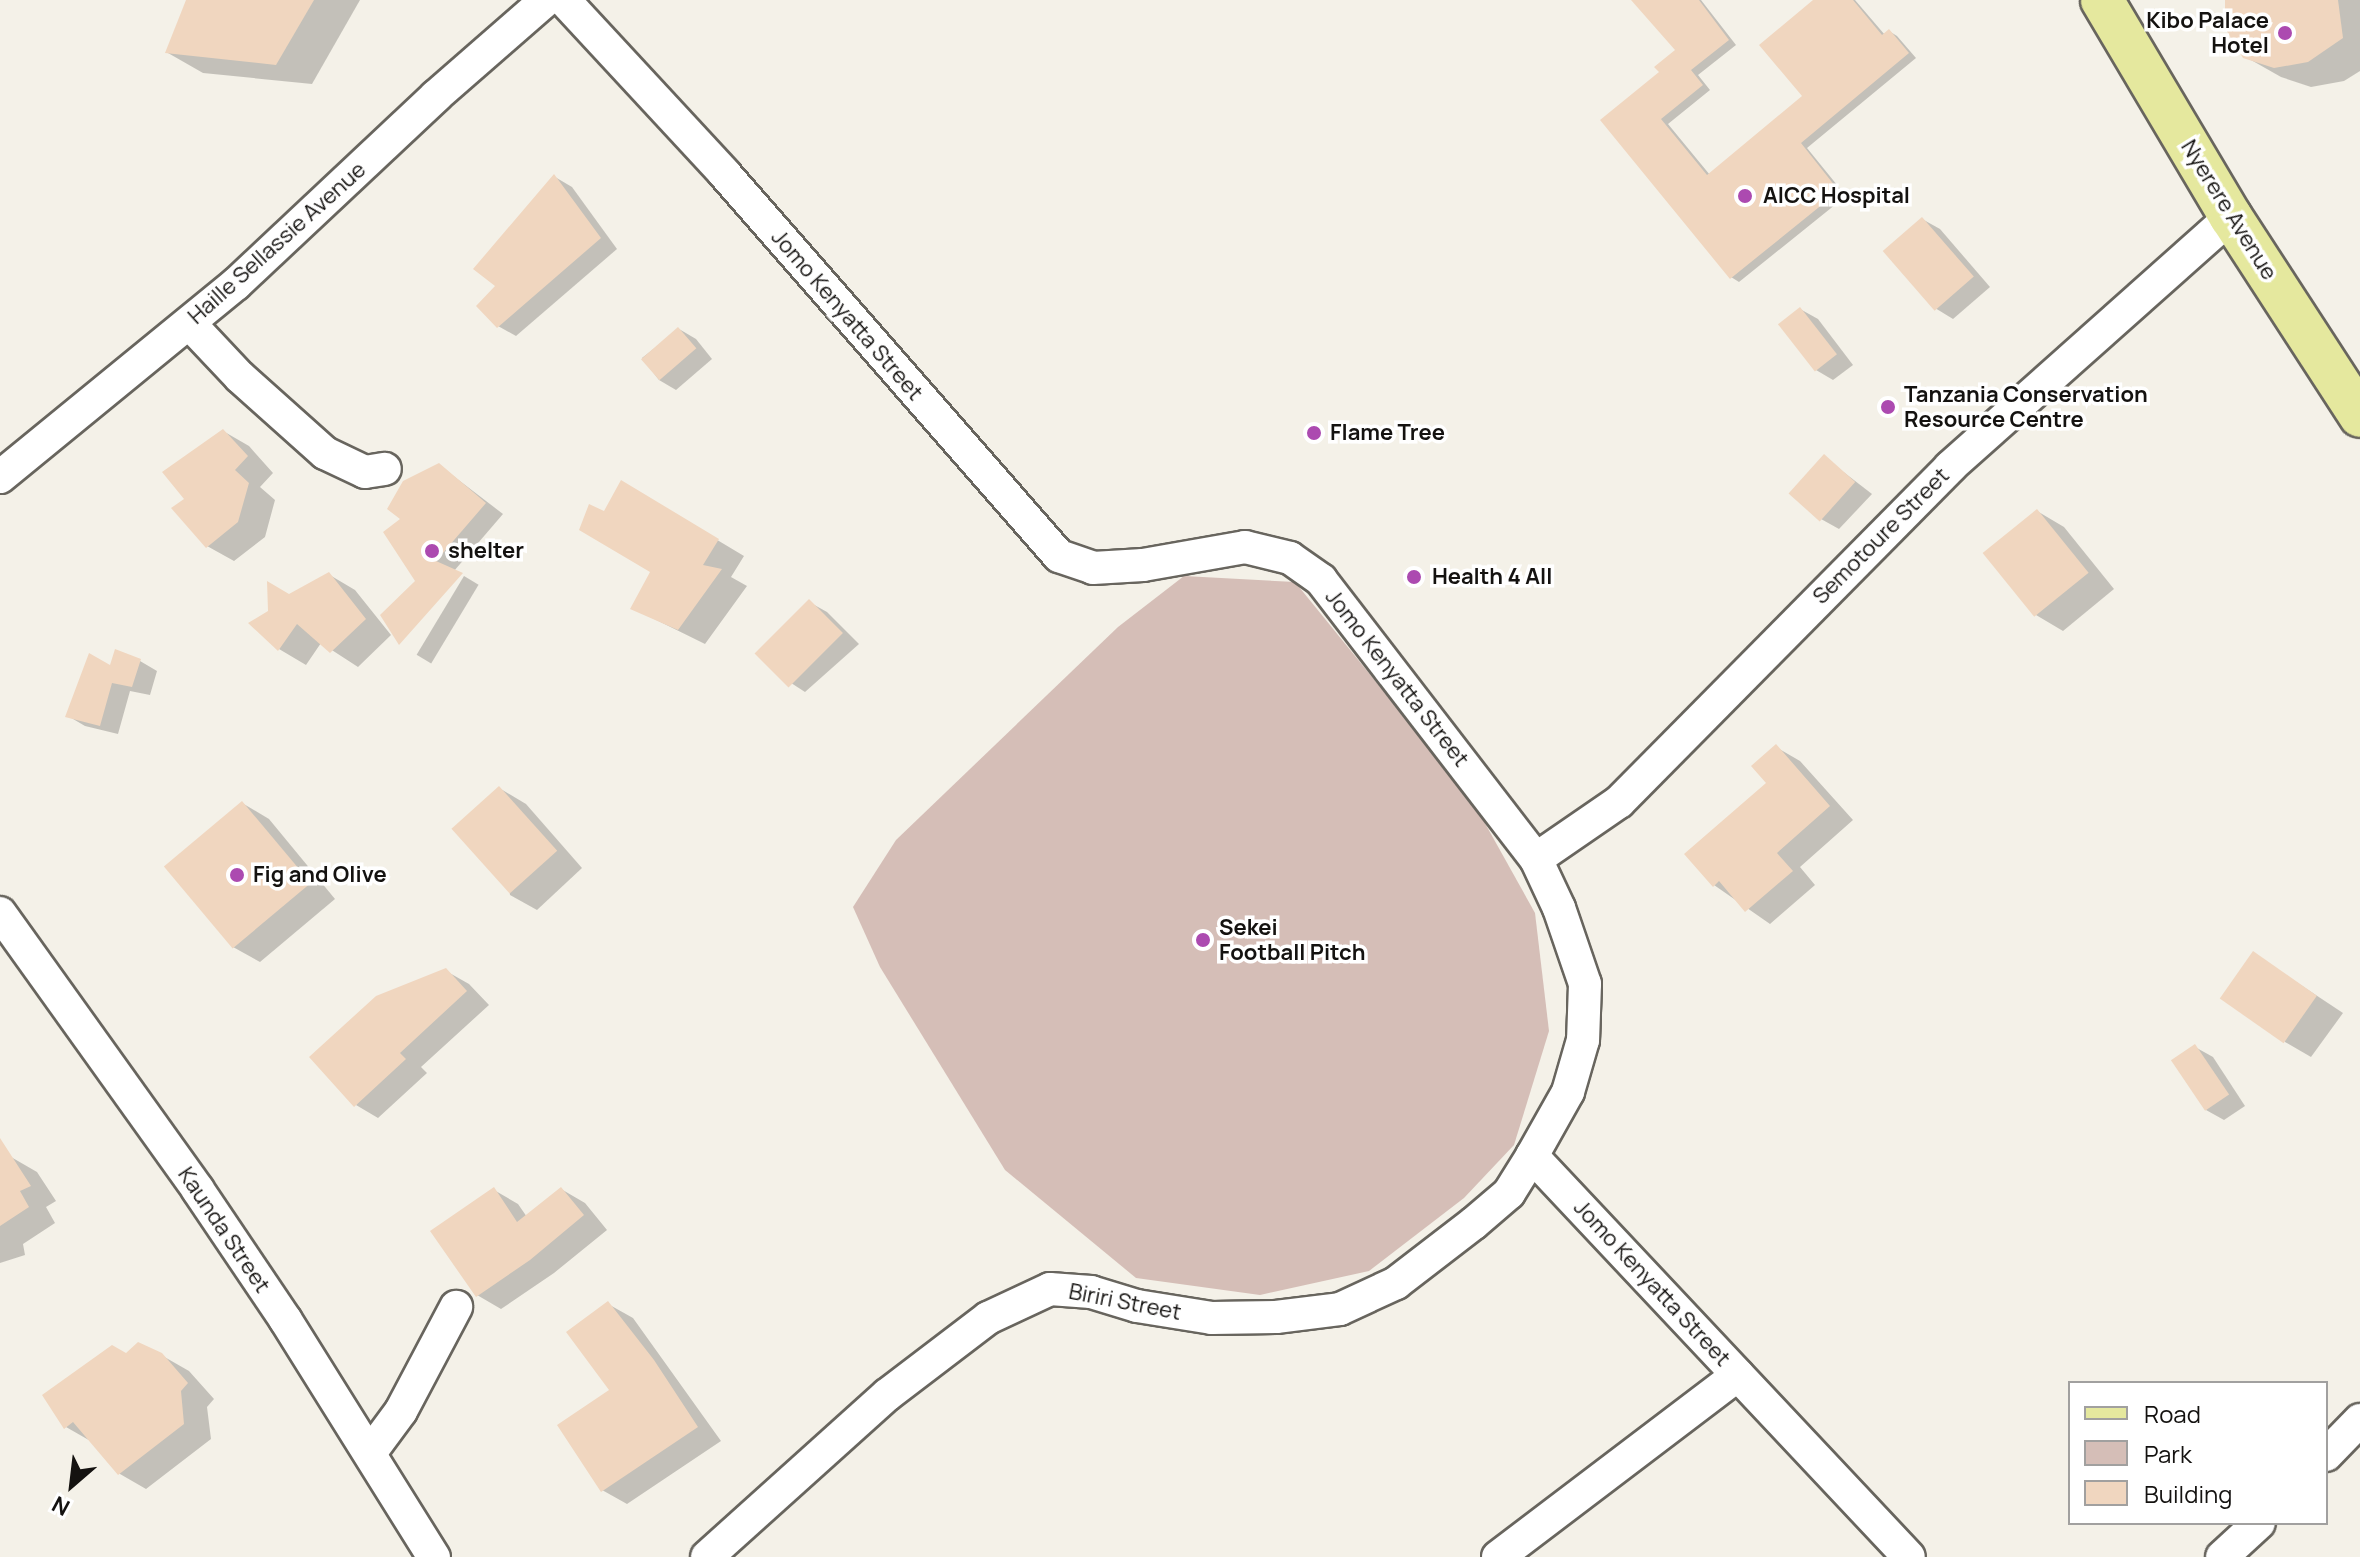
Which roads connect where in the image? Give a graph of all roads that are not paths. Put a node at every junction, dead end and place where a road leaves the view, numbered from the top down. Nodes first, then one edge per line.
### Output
1 (546, 0) edge
2 (564, 0) edge
3 (2102, 0) edge
4 (2231, 217) junction
5 (190, 324) junction
6 (2360, 416) edge
7 (385, 469) dead end
8 (0, 477) edge
9 (1536, 859) junction
10 (0, 913) edge
11 (1532, 1156) junction
12 (456, 1307) dead end
13 (1738, 1375) junction
14 (2360, 1420) edge
15 (370, 1453) junction
16 (2328, 1453) edge
17 (2257, 1525) edge
18 (434, 1557) edge
19 (707, 1557) edge
20 (1498, 1557) edge
21 (1909, 1557) edge
22 (2222, 1557) edge

1 - 5 street, Haille Sellassie Avenue
2 - 9 street, Jomo Kenyatta Street
3 - 4 main road, Nyerere Avenue
4 - 6 main road, Nyerere Avenue
4 - 9 street, Semotoure Street
5 - 7 street
5 - 8 street, Haille Sellassie Avenue
9 - 11 street, Jomo Kenyatta Street
10 - 15 street, Kaunda Street
11 - 13 street, Jomo Kenyatta Street
11 - 19 street, Biriri Street
12 - 15 street
13 - 20 street
13 - 21 street, Jomo Kenyatta Street
14 - 16 street
15 - 18 street, Kaunda Street
17 - 22 street

